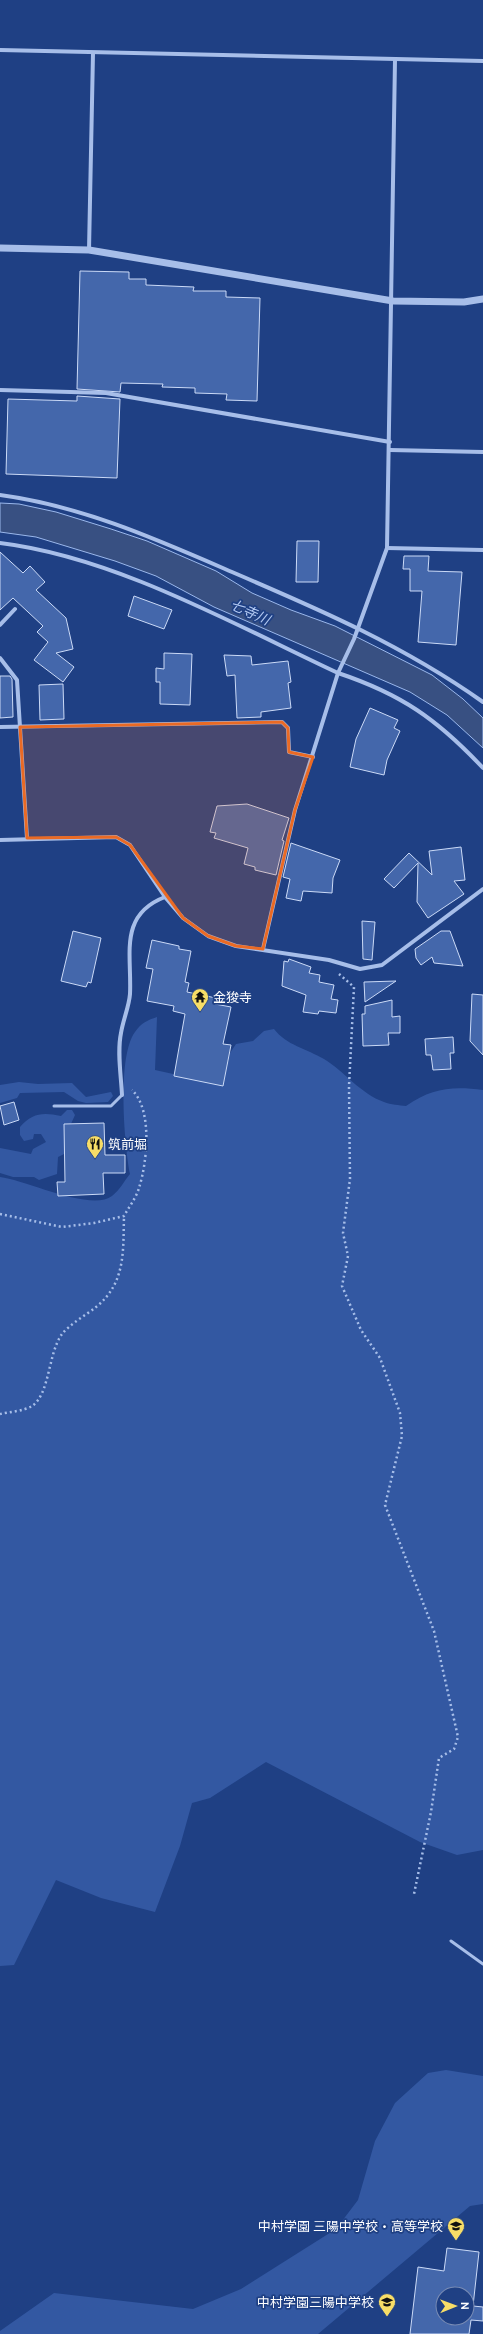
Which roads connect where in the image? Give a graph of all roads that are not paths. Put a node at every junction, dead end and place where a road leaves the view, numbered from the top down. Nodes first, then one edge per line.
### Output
1 (0, 50) edge
2 (93, 53) junction
3 (395, 60) junction
4 (483, 61) edge
5 (0, 248) edge
6 (89, 250) junction
7 (483, 299) edge
8 (393, 302) junction
9 (0, 390) edge
10 (390, 442) junction
11 (390, 450) junction
12 (483, 452) edge
13 (0, 495) edge
14 (0, 543) edge
15 (387, 548) junction
16 (483, 550) edge
17 (15, 609) dead end
18 (0, 625) edge
19 (358, 628) junction
20 (0, 658) edge
21 (338, 673) junction
22 (483, 702) edge
23 (0, 727) edge
24 (20, 727) junction
25 (313, 757) junction
26 (483, 768) edge
27 (26, 838) junction
28 (0, 840) edge
29 (483, 889) edge
30 (165, 897) junction
31 (263, 949) junction
32 (122, 1095) joint
33 (54, 1106) dead end
34 (451, 1941) dead end
35 (483, 1964) edge

1 - 2 street
2 - 3 street
2 - 6 street
3 - 4 street
3 - 8 street
5 - 6 street
6 - 8 street
7 - 8 street
8 - 10 street
9 - 10 street
10 - 11 street
11 - 12 street
11 - 15 street
13 - 19 street
14 - 21 street
15 - 16 street
15 - 19 street
17 - 18 street
19 - 21 street
19 - 22 street
20 - 24 street
21 - 25 street
21 - 26 street
23 - 24 street
24 - 25 street
24 - 27 street
25 - 31 street
27 - 28 street
27 - 30 street
29 - 31 street
30 - 31 street
30 - 32 street
32 - 33 lane
34 - 35 lane

